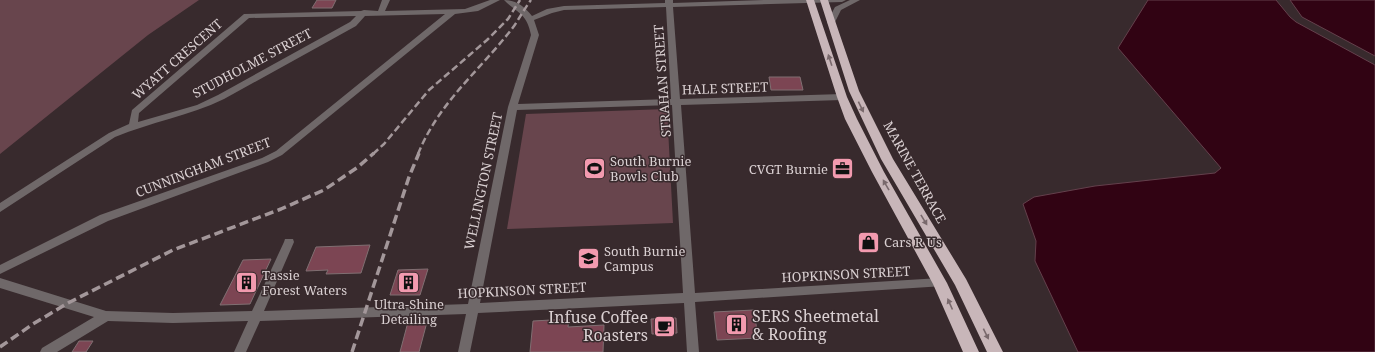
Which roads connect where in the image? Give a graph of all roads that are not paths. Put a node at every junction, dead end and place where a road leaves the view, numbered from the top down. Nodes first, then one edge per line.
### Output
1 (386, 0) edge
2 (496, 0) edge
3 (508, 0) edge
4 (842, 0) edge
5 (856, 0) edge
6 (811, 1) edge
7 (824, 1) edge
8 (670, 2) edge
9 (453, 11) junction
10 (364, 12) junction
11 (380, 12) junction
12 (531, 19) junction
13 (831, 22) junction
14 (842, 97) junction
15 (677, 103) junction
16 (513, 107) junction
17 (133, 126) junction
18 (0, 208) edge
19 (289, 242) dead end
20 (0, 270) edge
21 (0, 283) edge
22 (940, 283) junction
23 (690, 298) junction
24 (472, 308) junction
25 (257, 315) junction
26 (106, 316) junction
27 (46, 352) edge
28 (240, 352) edge
29 (464, 352) edge
30 (693, 352) edge
31 (971, 352) edge
32 (995, 352) edge

1 - 11 street
2 - 9 street
3 - 12 street
4 - 7 street
5 - 13 street
6 - 7 street
6 - 8 street
14 -> 6 highway
7 - 13 highway, MARINE TERRACE
8 - 12 street
8 - 15 street, STRAHAN STREET
9 - 11 street
9 - 20 street, CUNNINGHAM STREET
10 - 11 street
10 - 17 street, STUDHOLME STREET
10 - 17 street, WYATT CRESCENT
12 - 16 street, WELLINGTON STREET
13 -> 32 highway, MARINE TERRACE
14 - 15 street, HALE STREET
22 -> 14 highway
15 - 16 street, HALE STREET
15 - 23 street, STRAHAN STREET
16 - 24 street, WELLINGTON STREET
17 - 18 street, STUDHOLME STREET
19 - 25 street
21 - 26 street, HOPKINSON STREET
22 - 23 street, HOPKINSON STREET
31 -> 22 highway
23 - 24 street, HOPKINSON STREET
23 - 30 street, STRAHAN STREET
24 - 25 street, HOPKINSON STREET
24 - 29 street, WELLINGTON STREET
25 - 26 street, HOPKINSON STREET
25 - 28 street
26 - 27 street

